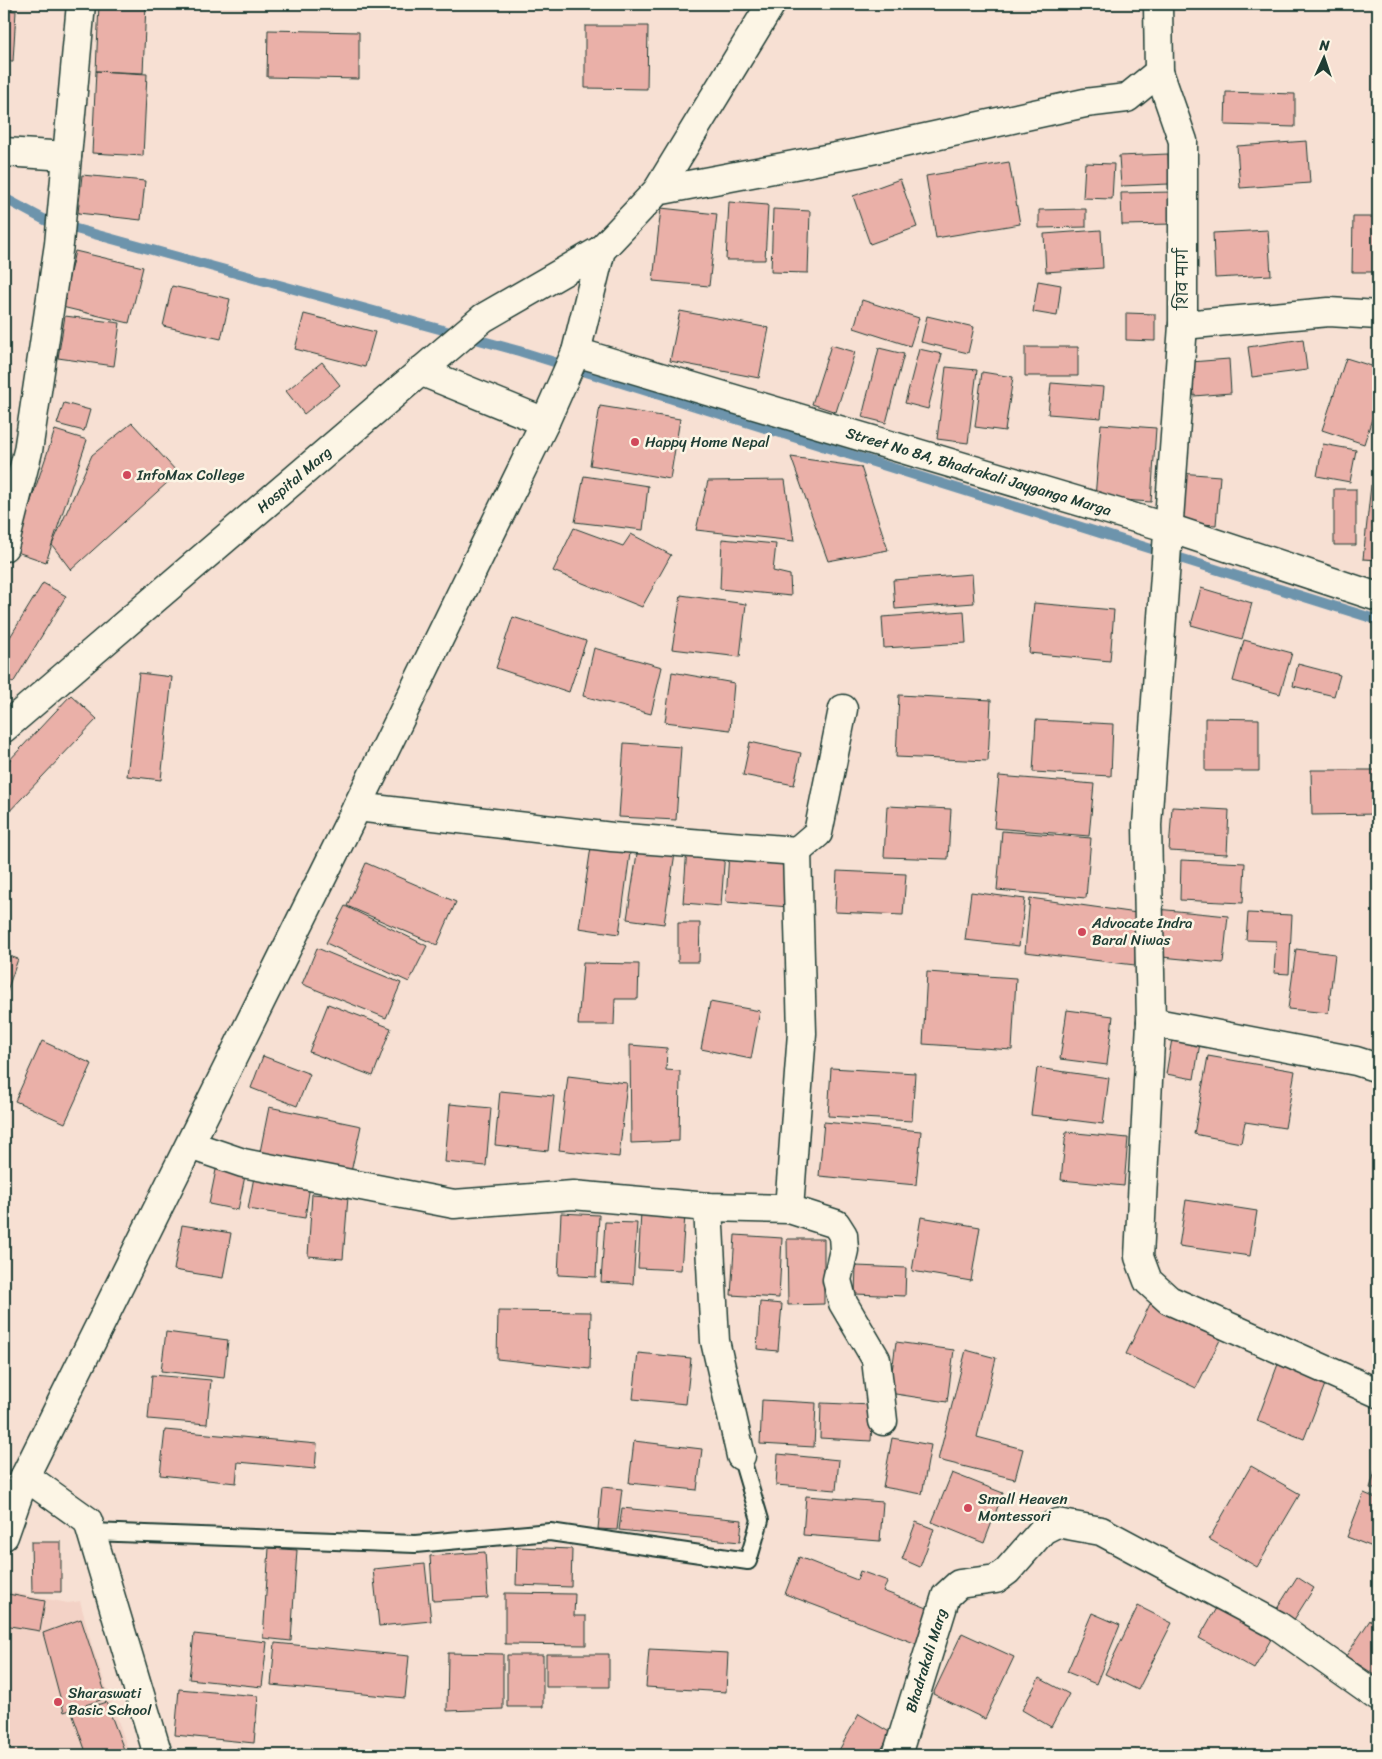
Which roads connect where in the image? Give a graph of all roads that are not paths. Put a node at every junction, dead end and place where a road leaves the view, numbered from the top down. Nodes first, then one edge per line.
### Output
1 (81, 4) edge
2 (771, 4) edge
3 (1158, 4) edge
4 (1159, 72) junction
5 (4, 152) edge
6 (67, 156) junction
7 (657, 191) junction
8 (601, 250) junction
9 (1378, 315) edge
10 (1183, 324) junction
11 (576, 352) junction
12 (420, 371) junction
13 (545, 422) junction
14 (1169, 528) junction
15 (4, 547) edge
16 (1378, 598) edge
17 (843, 708) dead end
18 (4, 728) edge
19 (357, 807) junction
20 (798, 851) junction
21 (1151, 1022) junction
22 (1378, 1068) edge
23 (190, 1145) junction
24 (708, 1207) junction
25 (789, 1209) junction
26 (1378, 1393) edge
27 (883, 1421) dead end
28 (741, 1456) joint
29 (25, 1476) junction
30 (91, 1532) junction
31 (4, 1536) edge
32 (1378, 1697) edge
33 (158, 1755) edge
34 (897, 1755) edge

1 - 6 street
2 - 7 street
3 - 4 street, शिव मार्ग
4 - 7 street
4 - 10 street, शिव मार्ग
5 - 6 street
6 - 15 street
7 - 8 street
8 - 11 street
8 - 12 street, Hospital Marg
9 - 10 street, शिव मार्ग
10 - 14 street
11 - 13 street
11 - 14 street, Street No 8A, Bhadrakali Jayganga Marga
12 - 13 street
12 - 18 street, Hospital Marg
13 - 19 street
14 - 16 street, Street No 8A, Bhadrakali Jayganga Marga
14 - 21 street
17 - 20 street
19 - 20 street
19 - 23 street
20 - 25 street
21 - 22 street
21 - 26 street
23 - 24 street
23 - 29 street
24 - 25 street
24 - 28 street
25 - 27 street
28 - 30 lane
29 - 30 street
29 - 31 street
30 - 33 street
32 - 34 street, Bhadrakali Marg

